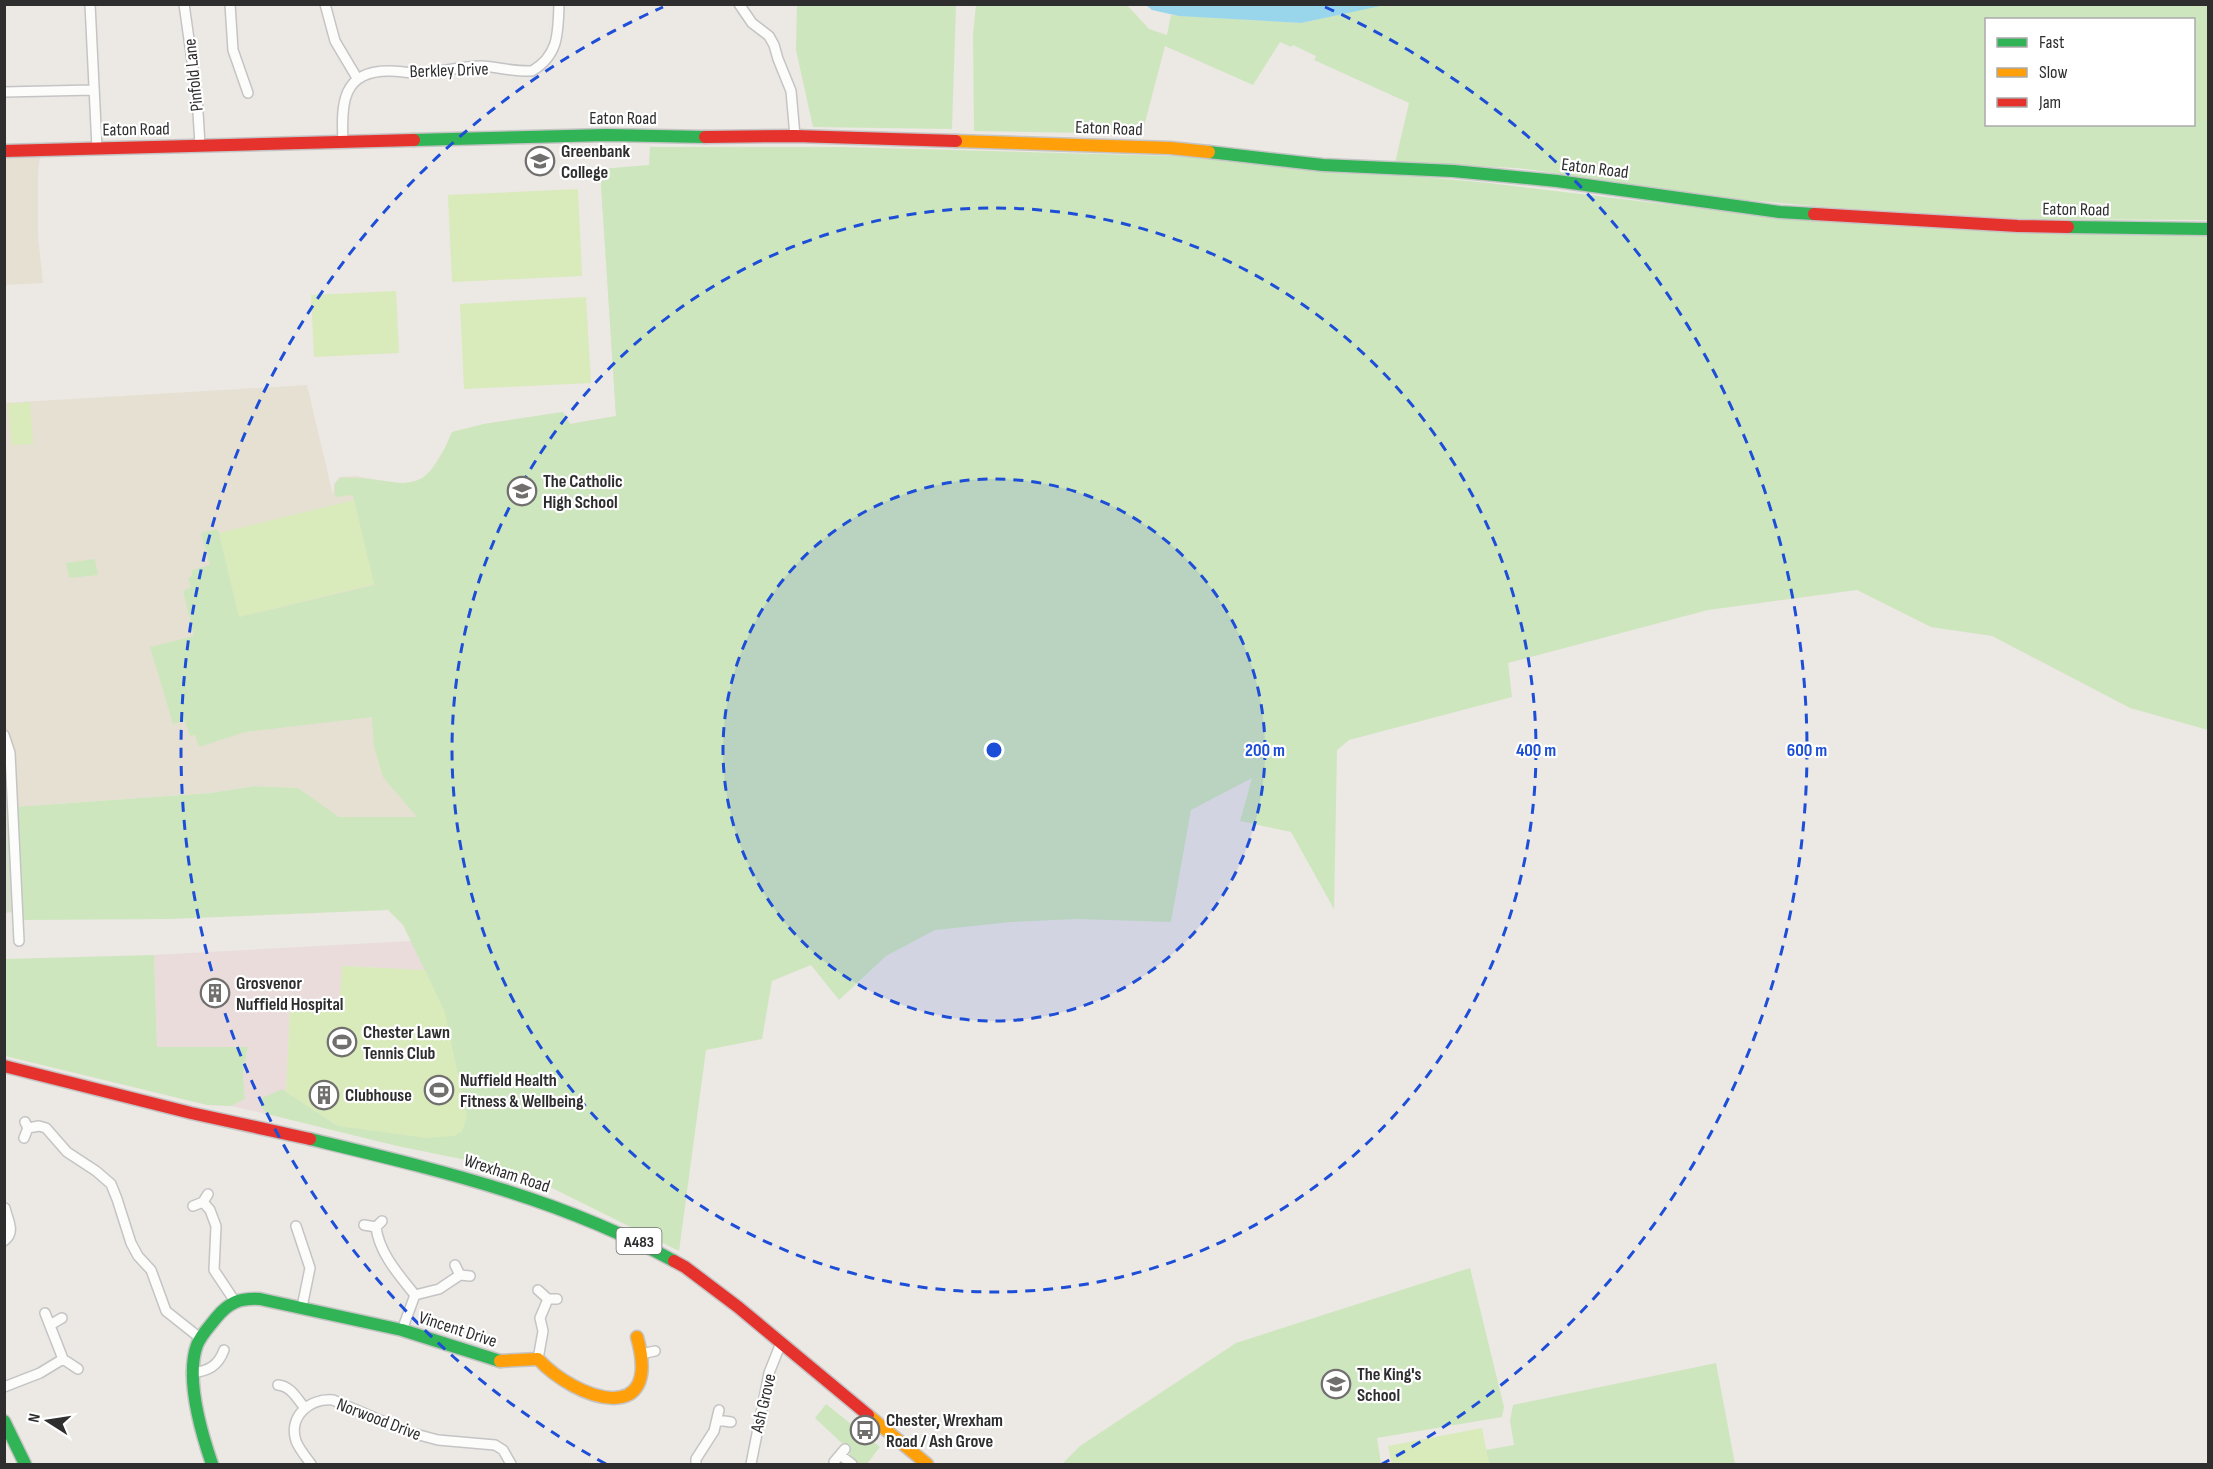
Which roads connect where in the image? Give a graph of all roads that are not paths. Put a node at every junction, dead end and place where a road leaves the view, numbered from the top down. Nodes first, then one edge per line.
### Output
1 (90, 4) edge
2 (184, 4) edge
3 (231, 4) edge
4 (325, 4) edge
5 (559, 4) edge
6 (740, 4) edge
7 (357, 78) junction
8 (243, 89) dead end
9 (93, 90) junction
10 (4, 92) edge
11 (795, 136) junction
12 (343, 141) junction
13 (200, 146) junction
14 (97, 148) junction
15 (4, 151) edge
16 (2208, 229) edge
17 (4, 735) edge
18 (19, 941) dead end
19 (4, 1066) edge
20 (24, 1138) dead end
21 (193, 1206) dead end
22 (5, 1208) edge
23 (364, 1225) dead end
24 (296, 1226) dead end
25 (4, 1241) edge
26 (456, 1265) dead end
27 (538, 1290) dead end
28 (415, 1295) junction
29 (234, 1300) junction
30 (302, 1307) junction
31 (45, 1313) dead end
32 (62, 1318) dead end
33 (50, 1325) junction
34 (402, 1330) junction
35 (637, 1337) dead end
36 (200, 1338) junction
37 (781, 1343) junction
38 (224, 1350) dead end
39 (655, 1351) dead end
40 (641, 1354) junction
41 (63, 1359) junction
42 (538, 1359) junction
43 (78, 1369) dead end
44 (191, 1373) junction
45 (278, 1385) dead end
46 (4, 1388) edge
47 (305, 1408) junction
48 (4, 1421) edge
49 (731, 1422) dead end
50 (839, 1456) dead end
51 (25, 1464) edge
52 (212, 1464) edge
53 (311, 1464) edge
54 (511, 1464) edge
55 (696, 1464) edge
56 (751, 1464) edge
57 (852, 1464) edge
58 (927, 1464) edge

1 - 9 street
2 - 13 street, Pinfold Lane
3 - 8 street
4 - 7 street
5 - 7 street, Berkley Drive
6 - 11 street
7 - 12 street
9 - 10 street
9 - 14 street
11 - 12 main road, Eaton Road
11 - 16 main road, Eaton Road
12 - 13 main road, Eaton Road
13 - 14 main road, Eaton Road
14 - 15 main road, Eaton Road
17 - 18 street
19 - 37 main road, Wrexham Road / A483
20 - 36 street
21 - 29 street
22 - 25 street
23 - 28 street, Vincent Drive
24 - 30 street
26 - 28 street, Vincent Drive
27 - 42 street
28 - 34 street, Vincent Drive
29 - 30 main road, Vincent Drive
29 - 36 main road
30 - 34 main road, Vincent Drive
31 - 33 street
32 - 33 street
33 - 41 street
34 - 42 main road, Vincent Drive
35 - 40 main road
36 - 44 main road
37 - 56 street, Ash Grove
37 - 58 main road, Wrexham Road / A483
38 - 44 street
39 - 40 street
40 - 42 main road
41 - 43 street
41 - 46 street
44 - 52 main road
45 - 47 street
47 - 53 street
47 - 54 street, Norwood Drive
48 - 51 main road
49 - 55 street
50 - 57 street

